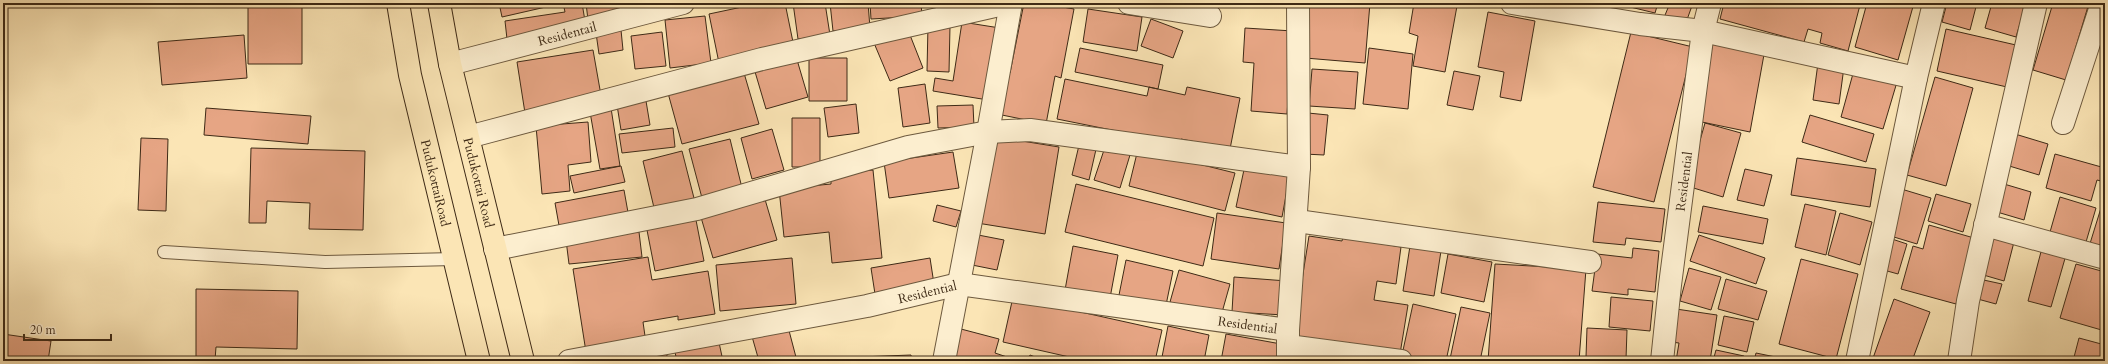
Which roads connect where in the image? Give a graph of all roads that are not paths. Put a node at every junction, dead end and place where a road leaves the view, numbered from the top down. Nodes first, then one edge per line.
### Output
1 (398, 3) edge
2 (439, 3) edge
3 (683, 3) edge
4 (1008, 3) edge
5 (1011, 3) edge
6 (1129, 3) edge
7 (1298, 3) edge
8 (1512, 3) edge
9 (1710, 3) edge
10 (1934, 3) edge
11 (2036, 3) edge
12 (2102, 12) edge
13 (1210, 16) dead end
14 (1703, 31) junction
15 (450, 64) junction
16 (1916, 78) junction
17 (2063, 123) dead end
18 (988, 132) junction
19 (468, 137) junction
20 (1299, 167) junction
21 (1297, 221) junction
22 (1985, 225) junction
23 (495, 249) junction
24 (164, 252) dead end
25 (2105, 258) edge
26 (454, 259) junction
27 (1590, 262) dead end
28 (959, 284) junction
29 (1288, 346) edge
30 (479, 361) edge
31 (523, 361) edge
32 (569, 361) edge
33 (944, 361) edge
34 (1401, 361) edge
35 (1662, 361) edge
36 (1857, 361) edge
37 (1959, 361) edge

1 - 26 highway, PudukottaiRoad
2 - 15 highway, Pudukottai Road
3 - 15 street, Residentail
4 - 19 street
5 - 18 street
6 - 13 street
7 - 20 street
8 - 14 street
9 - 14 street, Residential
10 - 16 street
11 - 22 street
12 - 17 street
14 - 16 street
14 - 35 street, Residential
15 - 19 highway, Pudukottai Road
16 - 36 street
18 - 20 street
18 - 23 street
18 - 28 street
19 - 23 highway, Pudukottai Road
20 - 21 street
21 - 27 street
21 - 29 street
22 - 25 street
22 - 37 street
23 - 31 highway, Pudukottai Road
24 - 26 lane
26 - 30 highway, PudukottaiRoad
28 - 29 street, Residential
28 - 32 street, Residential
28 - 33 street
29 - 34 street, Residential

